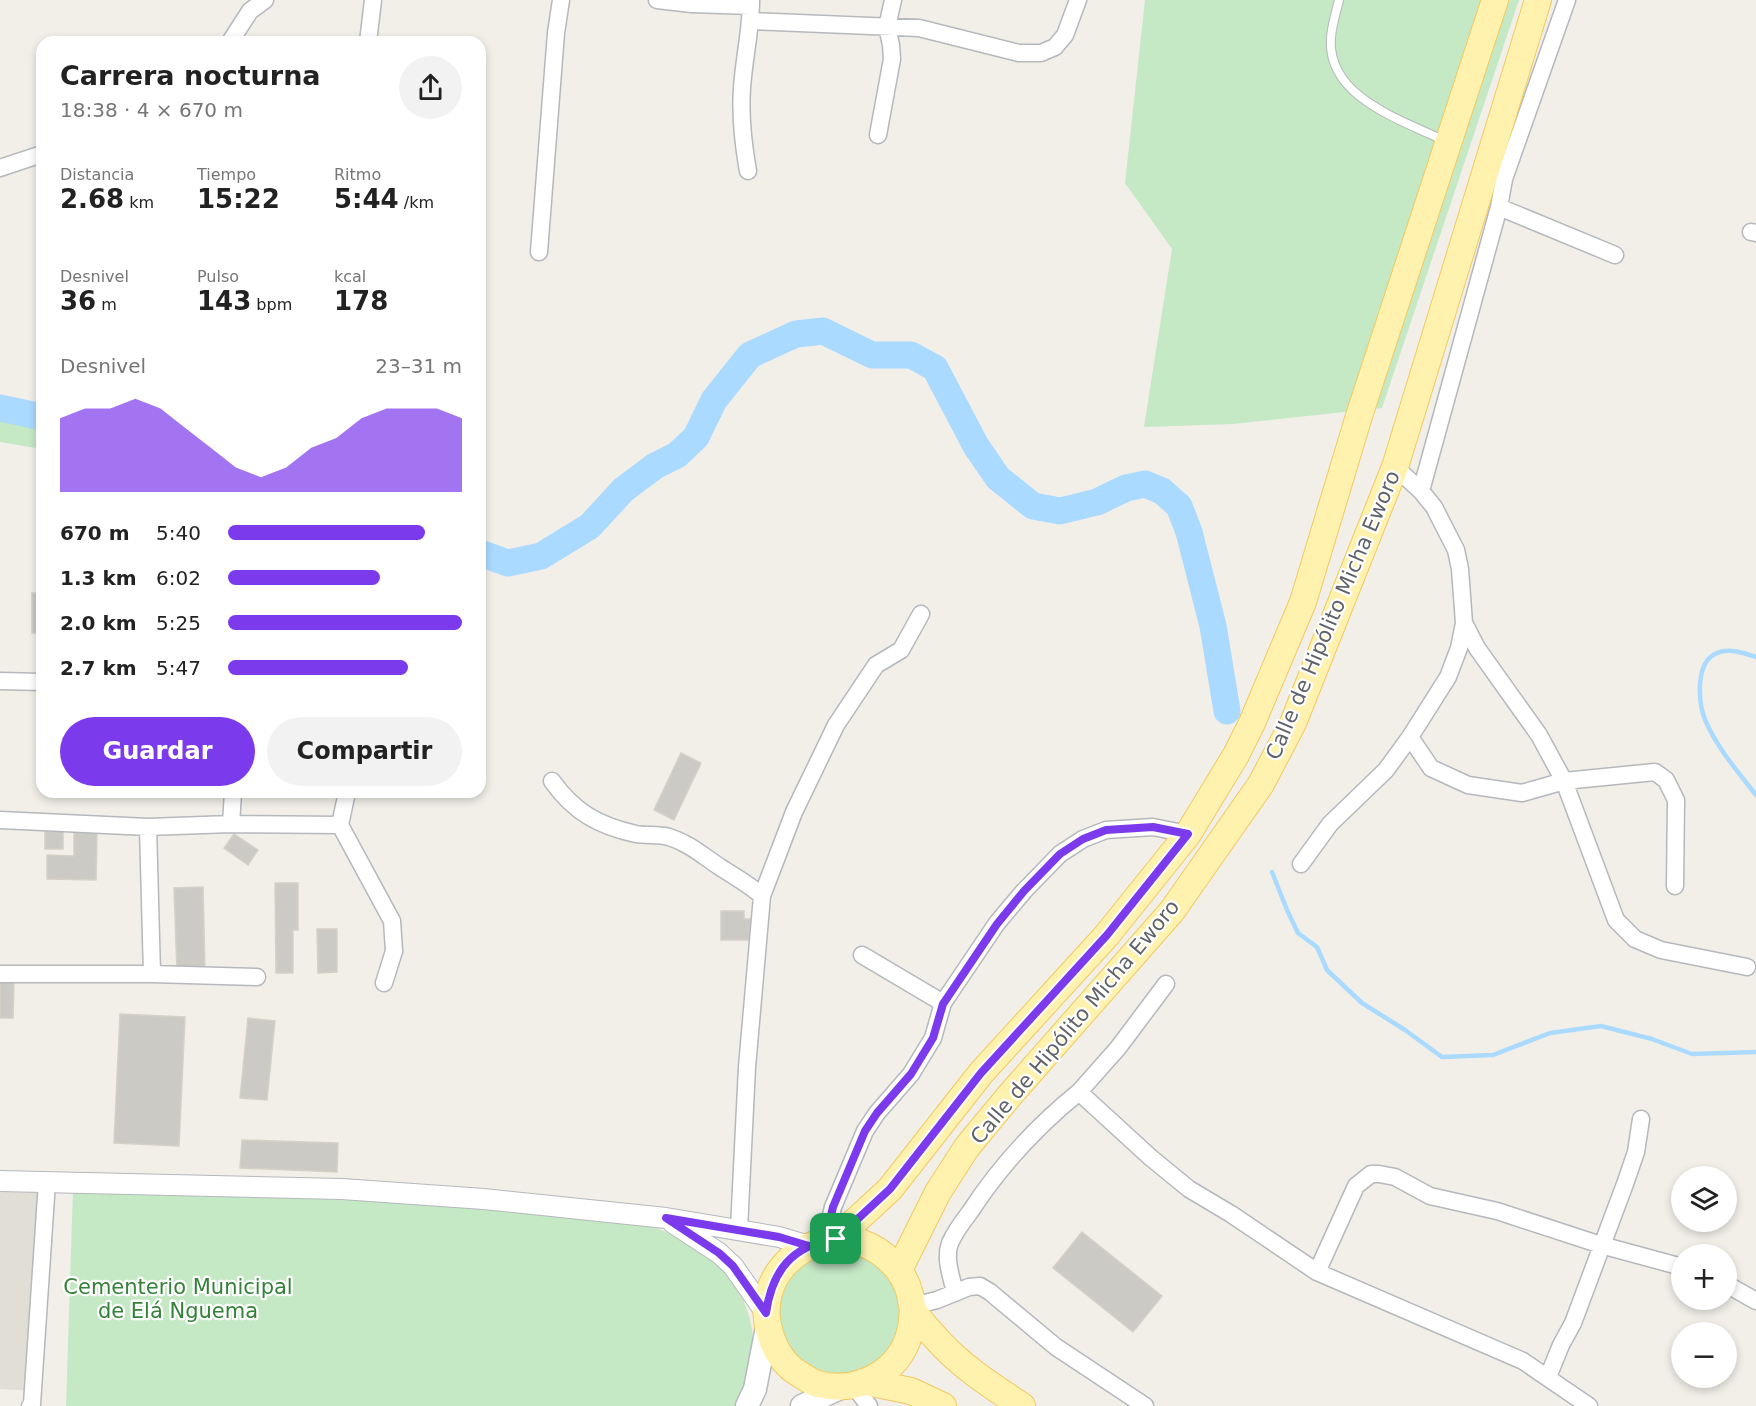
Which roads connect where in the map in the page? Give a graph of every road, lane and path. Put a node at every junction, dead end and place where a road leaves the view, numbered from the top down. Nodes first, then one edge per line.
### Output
1 (265, 0) edge
2 (373, 0) edge
3 (561, 0) edge
4 (657, 0) edge
5 (893, 0) edge
6 (1078, 0) edge
7 (1339, 0) edge
8 (1495, 0) edge
9 (1538, 0) edge
10 (1567, 0) edge
11 (751, 9) edge
12 (887, 27) junction
13 (234, 36) edge
14 (369, 36) edge
15 (878, 135) dead end
16 (1449, 142) junction
17 (36, 156) edge
18 (0, 168) edge
19 (748, 171) dead end
20 (1499, 207) junction
21 (539, 252) dead end
22 (1615, 255) dead end
23 (1395, 467) junction
24 (1421, 491) junction
25 (921, 614) dead end
26 (1464, 623) junction
27 (0, 681) edge
28 (36, 682) edge
29 (1410, 737) junction
30 (1564, 781) junction
31 (552, 782) dead end
32 (233, 798) edge
33 (346, 798) edge
34 (0, 820) edge
35 (231, 824) junction
36 (340, 825) junction
37 (148, 826) junction
38 (1188, 834) junction
39 (1301, 864) dead end
40 (1675, 886) dead end
41 (762, 896) junction
42 (862, 955) dead end
43 (1747, 967) dead end
44 (0, 974) edge
45 (152, 974) junction
46 (257, 977) dead end
47 (384, 982) dead end
48 (1166, 984) dead end
49 (943, 1004) junction
50 (1079, 1092) junction
51 (1641, 1119) dead end
52 (0, 1181) edge
53 (47, 1182) junction
54 (666, 1218) junction
55 (739, 1229) junction
56 (823, 1242) junction
57 (1601, 1245) junction
58 (1671, 1264) edge
59 (899, 1270) junction
60 (1317, 1272) junction
61 (1737, 1290) edge
62 (956, 1293) junction
63 (1756, 1301) edge
64 (912, 1306) junction
65 (766, 1320) junction
66 (1548, 1377) junction
67 (858, 1390) edge
68 (30, 1406) edge
69 (747, 1406) edge
70 (802, 1406) edge
71 (943, 1406) edge
72 (1022, 1406) edge
73 (1145, 1406) edge
74 (1589, 1406) edge

1 - 13 street
2 - 14 street
3 - 21 street
4 - 11 street
5 - 12 street
6 - 12 street
7 - 16 lane
8 - 16 main road, Calle de Hipólito Micha Eworo
9 - 23 main road, Calle de Hipólito Micha Eworo
10 - 20 street
11 - 12 street
11 - 19 street
12 - 15 street
16 - 38 main road, Calle de Hipólito Micha Eworo
17 - 18 street
20 - 22 street
20 - 24 street
23 - 24 street
23 - 59 main road, Calle de Hipólito Micha Eworo
24 - 26 street
25 - 41 street
26 - 29 street
26 - 30 street
27 - 28 street
29 - 30 street
29 - 39 street
30 - 40 street
30 - 43 street
31 - 41 street
32 - 35 street
33 - 36 street
34 - 37 street
35 - 36 street
35 - 37 street
36 - 47 street
37 - 45 street
38 - 49 street
38 - 56 main road, Calle de Hipólito Micha Eworo
41 - 55 street
42 - 49 street
44 - 45 street
45 - 46 street
48 - 50 street
49 - 56 street
50 - 60 street
50 - 62 street
51 - 57 street
52 - 53 street
53 - 54 street
53 - 68 street
54 - 55 street
54 - 65 street
55 - 56 street
56 - 59 main road
56 - 65 main road
57 - 58 street
57 - 60 street
57 - 66 street
59 - 64 main road
60 - 66 street
61 - 63 street
62 - 64 street
62 - 73 street
64 - 67 main road
64 - 72 main road
65 - 67 main road
65 - 69 main road
66 - 74 street
67 - 70 main road
67 - 71 main road

